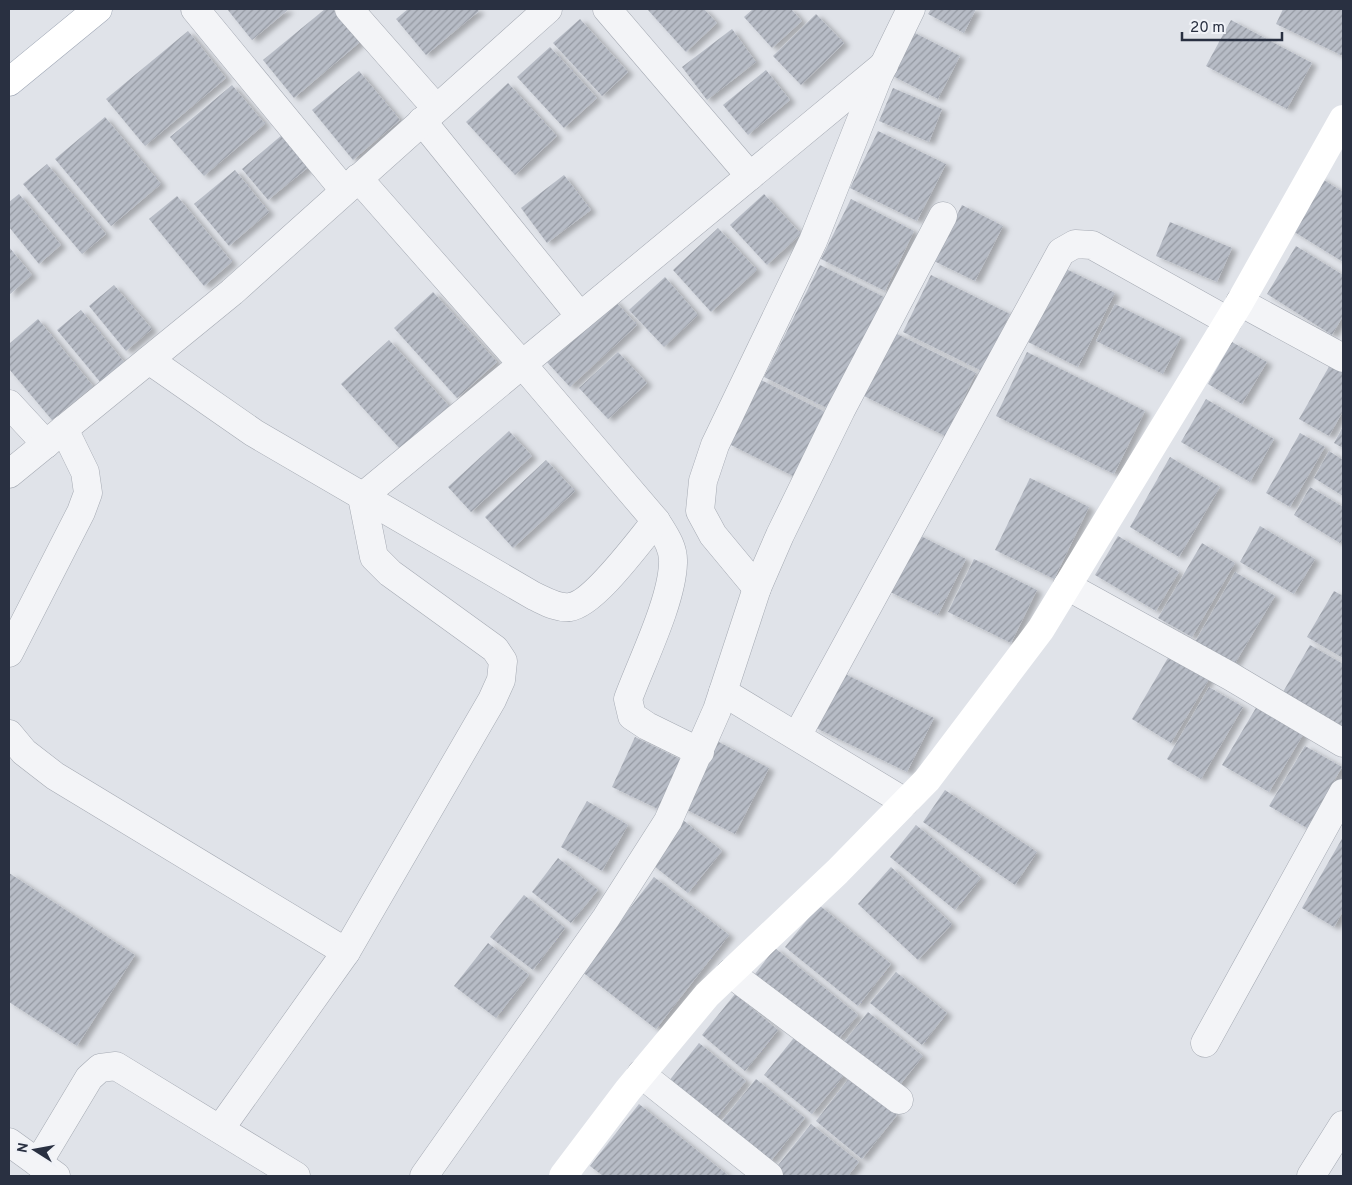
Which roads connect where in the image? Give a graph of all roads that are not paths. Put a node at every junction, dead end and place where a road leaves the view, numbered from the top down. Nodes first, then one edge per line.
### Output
1 (98, 9) edge
2 (195, 9) edge
3 (349, 9) edge
4 (548, 9) edge
5 (607, 9) edge
6 (911, 9) edge
7 (884, 65) junction
8 (9, 82) edge
9 (429, 115) junction
10 (1343, 120) edge
11 (750, 176) junction
12 (351, 184) junction
13 (943, 216) dead end
14 (1234, 312) junction
15 (580, 316) junction
16 (1343, 358) edge
17 (149, 360) junction
18 (522, 364) junction
19 (9, 404) edge
20 (55, 436) junction
21 (9, 474) edge
22 (362, 497) junction
23 (656, 520) junction
24 (1067, 586) junction
25 (757, 588) junction
26 (9, 653) edge
27 (723, 692) junction
28 (9, 734) edge
29 (797, 736) junction
30 (1343, 743) edge
31 (700, 752) junction
32 (1343, 793) edge
33 (905, 802) junction
34 (346, 952) junction
35 (730, 973) junction
36 (1205, 1043) dead end
37 (641, 1074) junction
38 (899, 1100) dead end
39 (1343, 1125) edge
40 (220, 1128) junction
41 (9, 1142) edge
42 (47, 1170) edge
43 (296, 1176) edge
44 (424, 1176) edge
45 (563, 1176) edge
46 (769, 1176) edge
47 (1311, 1176) edge

1 - 8 street
2 - 12 street
3 - 9 street
4 - 9 street
5 - 11 street
6 - 7 street
7 - 11 street
7 - 25 street
9 - 12 street
9 - 15 street
10 - 14 street
11 - 15 street
12 - 17 street
12 - 18 street
13 - 25 street
14 - 16 street
14 - 24 street
14 - 29 street
15 - 18 street
17 - 20 street
17 - 22 street
18 - 22 street
18 - 23 street
19 - 20 street
20 - 21 street
20 - 26 street
22 - 23 street
22 - 34 street
23 - 31 street
24 - 30 street
24 - 33 street
25 - 27 street
27 - 29 street
27 - 31 street
28 - 34 street
29 - 33 street
31 - 44 street
32 - 36 street
33 - 35 street
34 - 40 street
35 - 37 street
35 - 38 street
37 - 45 street
37 - 46 street
39 - 47 street
40 - 42 street
40 - 43 street
41 - 42 street

